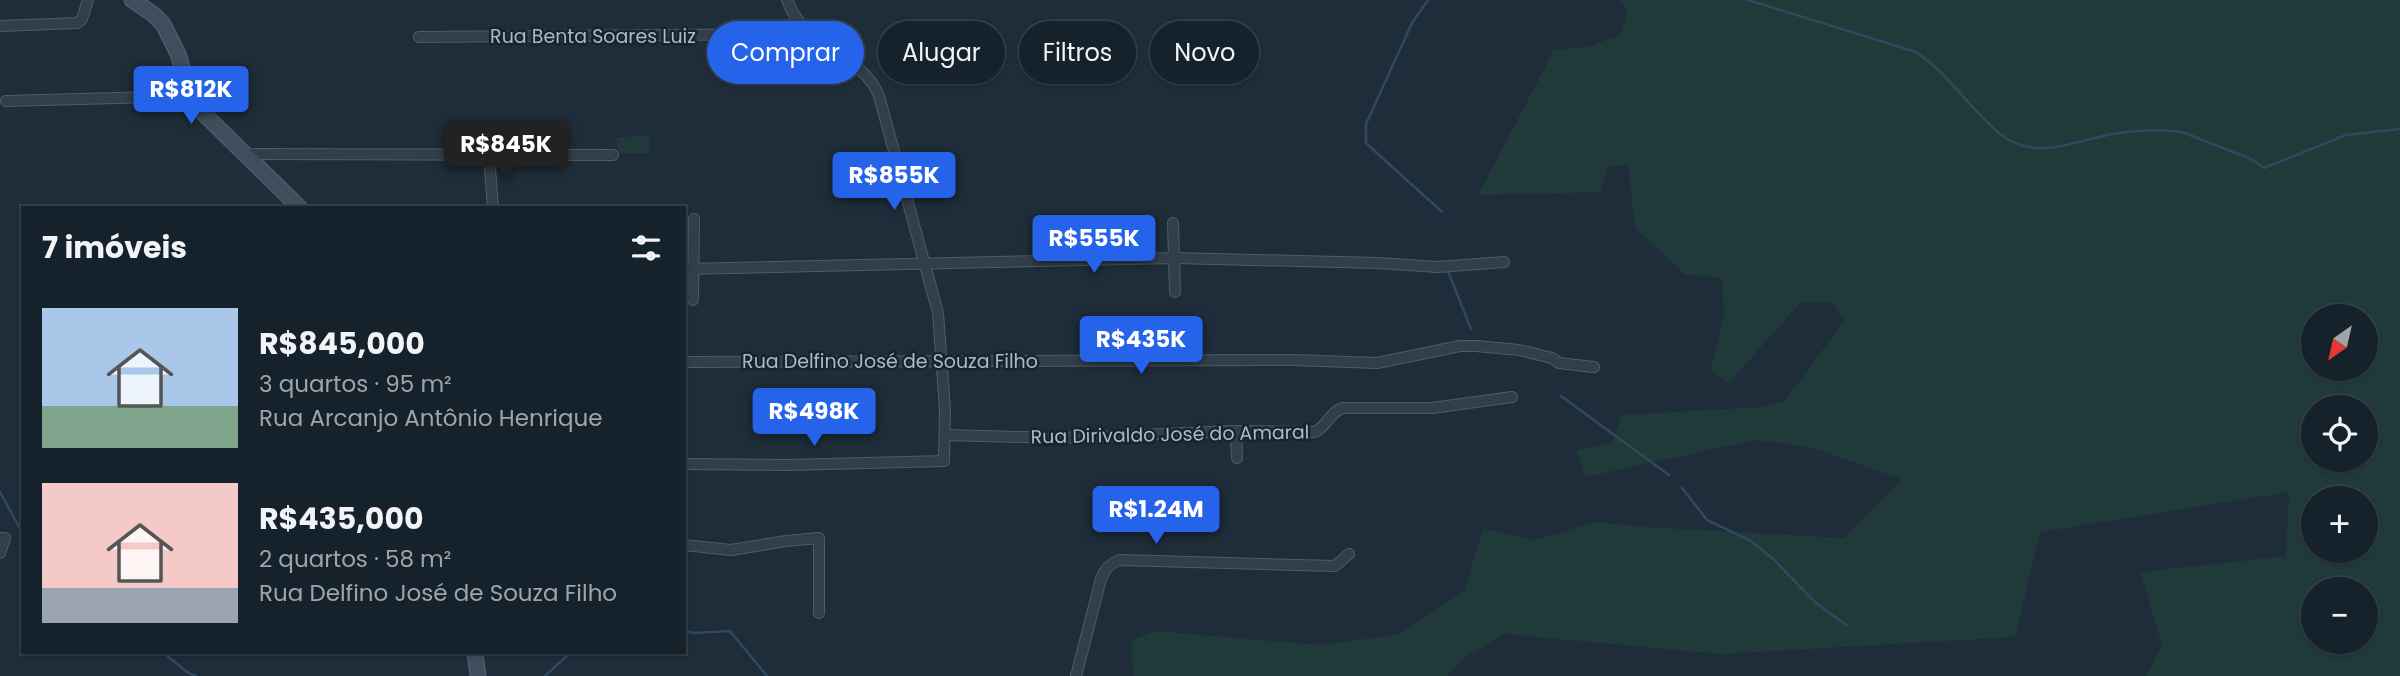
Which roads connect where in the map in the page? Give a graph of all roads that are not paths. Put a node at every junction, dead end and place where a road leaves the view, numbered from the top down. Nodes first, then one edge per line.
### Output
1 (88, 0) edge
2 (132, 0) edge
3 (787, 0) edge
4 (797, 21) edge
5 (0, 26) edge
6 (707, 35) edge
7 (419, 37) dead end
8 (864, 74) edge
9 (191, 96) junction
10 (6, 101) dead end
11 (245, 154) junction
12 (489, 155) junction
13 (613, 155) dead end
14 (298, 206) edge
15 (493, 206) edge
16 (694, 219) dead end
17 (1173, 223) dead end
18 (1175, 258) junction
19 (1504, 262) dead end
20 (924, 265) junction
21 (690, 269) edge
22 (1175, 292) dead end
23 (693, 300) dead end
24 (943, 360) junction
25 (686, 362) edge
26 (1594, 368) dead end
27 (1512, 397) dead end
28 (1236, 431) junction
29 (945, 435) junction
30 (1237, 457) dead end
31 (686, 464) edge
32 (3, 538) edge
33 (686, 545) edge
34 (0, 553) edge
35 (1349, 554) dead end
36 (819, 613) dead end
37 (475, 654) edge
38 (478, 676) edge
39 (1076, 676) edge

1 - 5 street
2 - 9 street
3 - 4 street
6 - 7 street, Rua Benta Soares Luiz
8 - 20 street
9 - 10 street
9 - 11 street
11 - 12 street
11 - 14 street
12 - 13 street
12 - 15 street
16 - 21 street
17 - 18 street
18 - 19 street
18 - 20 street
18 - 22 street
20 - 21 street
20 - 24 street
21 - 23 street
24 - 25 street, Rua Delfino José de Souza Filho
24 - 26 street, Rua Delfino José de Souza Filho
24 - 29 street
27 - 28 street, Rua Dirivaldo José do Amaral
28 - 29 street, Rua Dirivaldo José do Amaral
28 - 30 street
29 - 31 street
32 - 34 street
33 - 36 street
35 - 39 street
37 - 38 street

